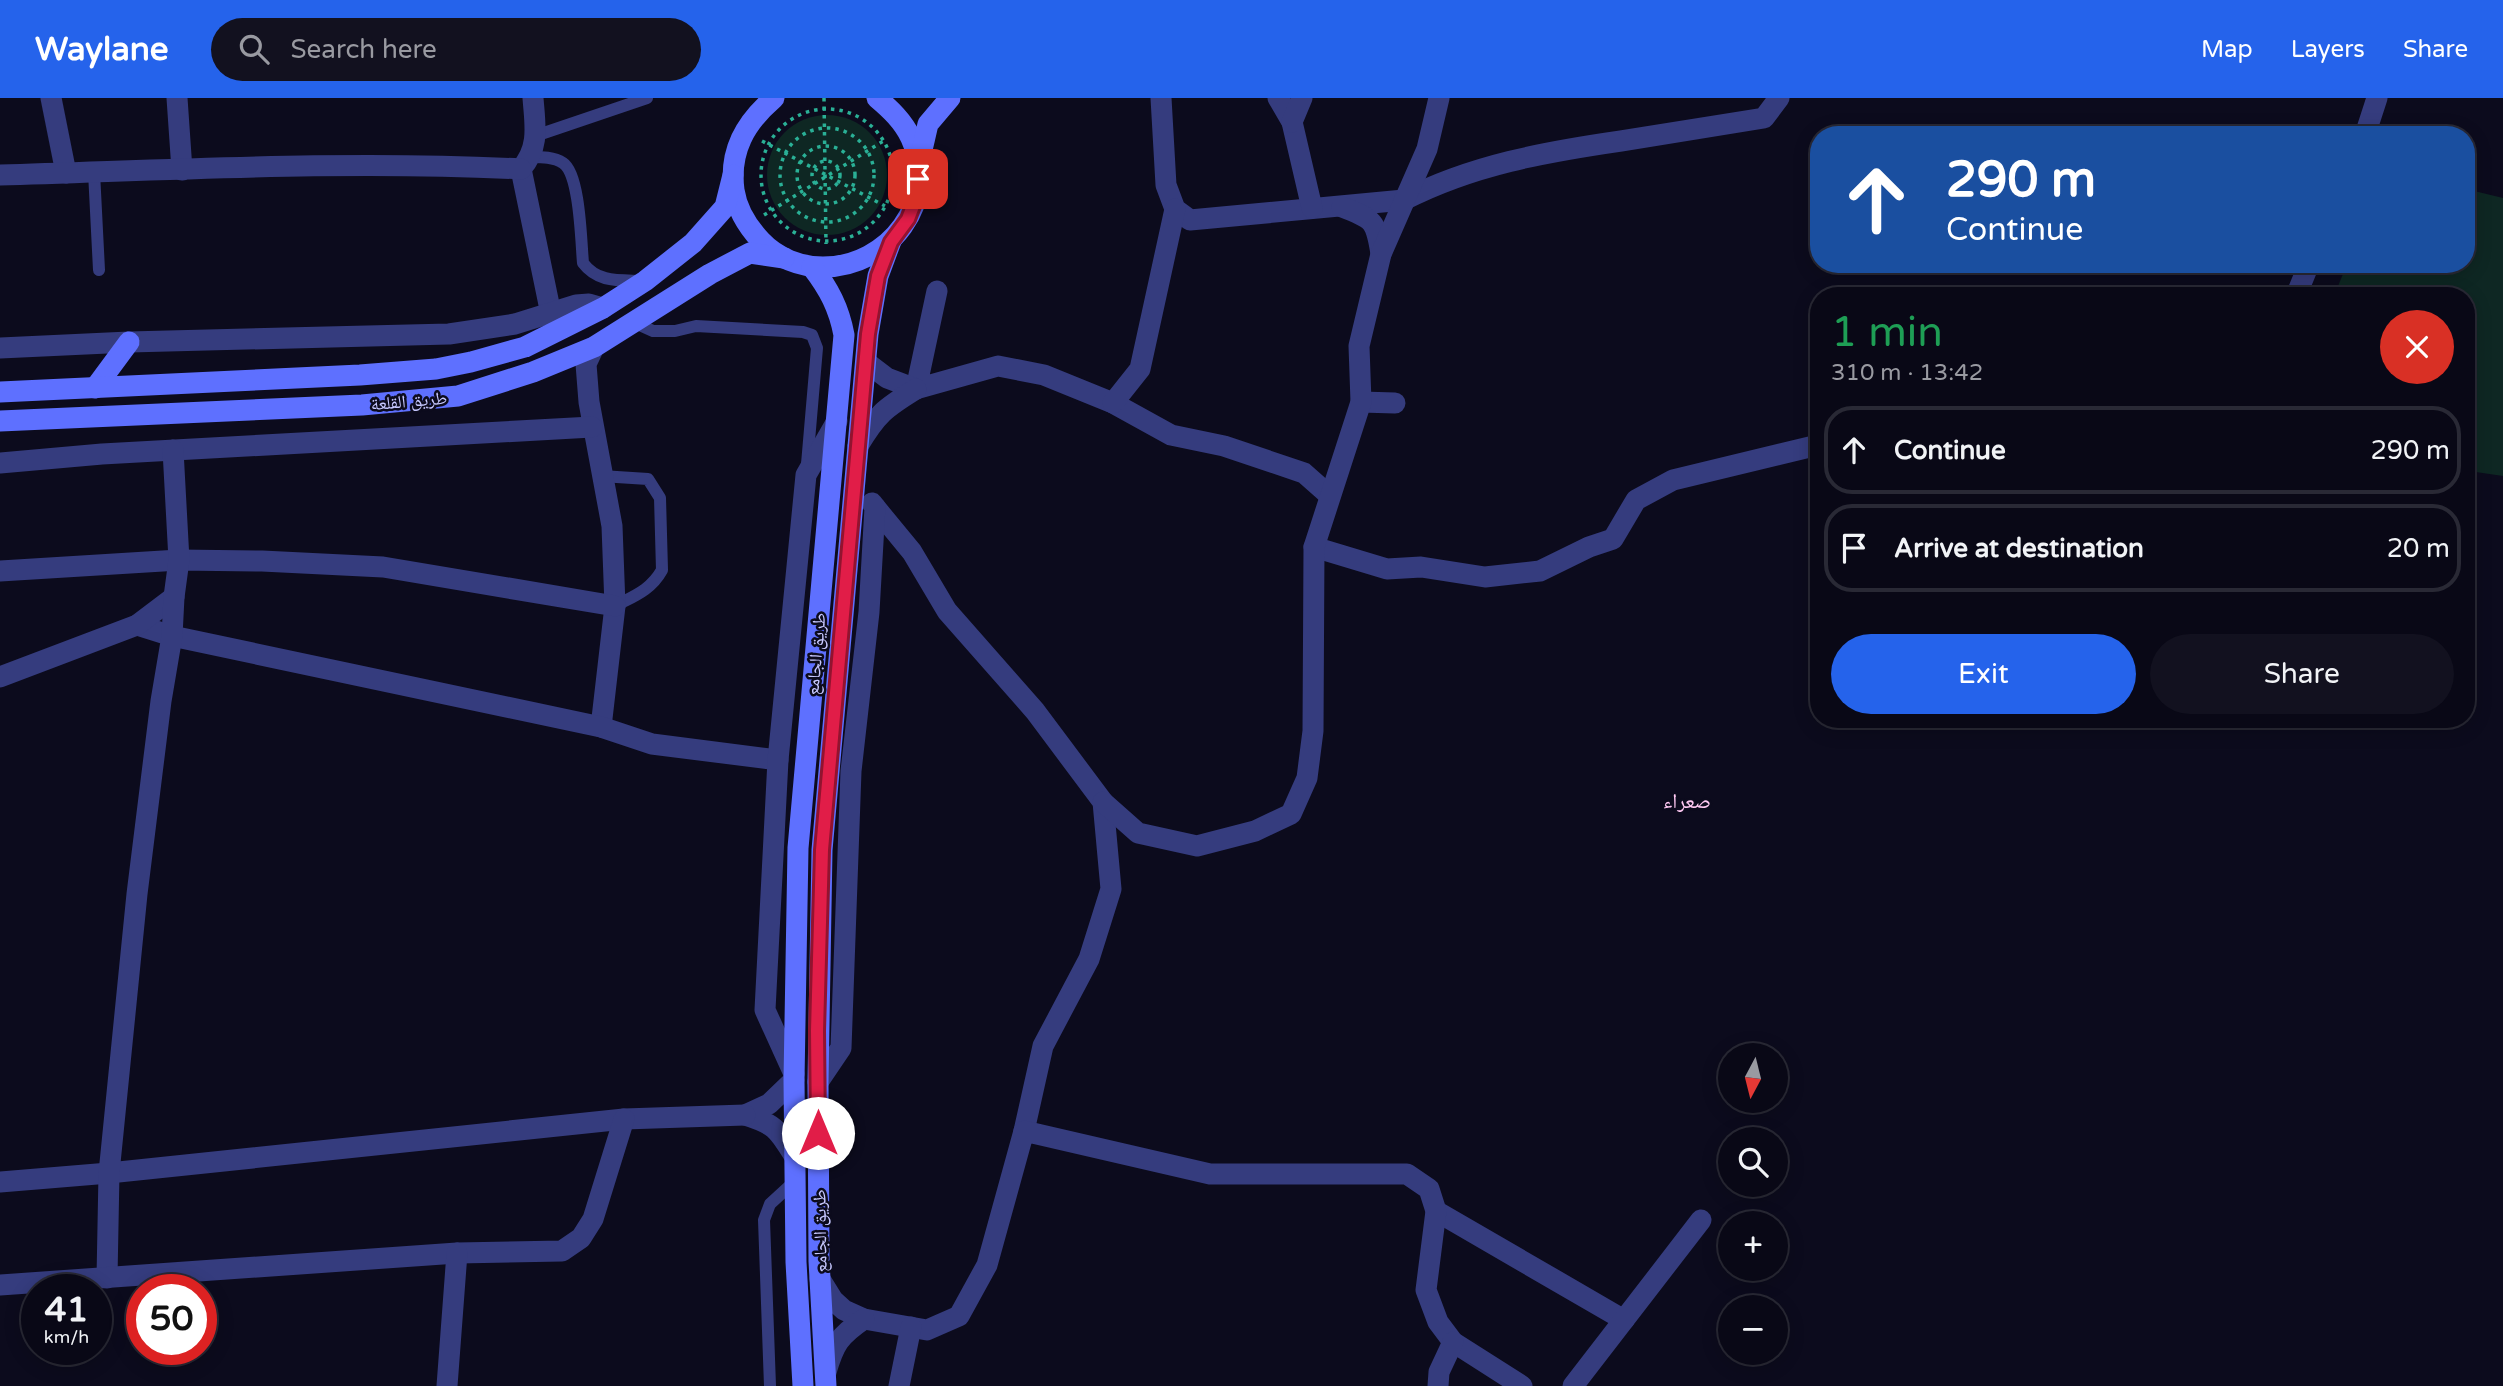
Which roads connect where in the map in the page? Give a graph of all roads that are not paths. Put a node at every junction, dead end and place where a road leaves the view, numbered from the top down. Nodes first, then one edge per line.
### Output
1 (51, 98) edge
2 (177, 98) edge
3 (533, 98) edge
4 (647, 98) edge
5 (750, 98) edge
6 (774, 98) edge
7 (877, 98) edge
8 (950, 98) edge
9 (1161, 98) edge
10 (1278, 98) edge
11 (1302, 98) edge
12 (1421, 98) edge
13 (1439, 98) edge
14 (1779, 98) edge
15 (2377, 98) edge
16 (1434, 120) junction
17 (1292, 122) junction
18 (2368, 126) edge
19 (743, 132) junction
20 (535, 136) junction
21 (1427, 149) junction
22 (526, 163) junction
23 (919, 165) junction
24 (182, 170) junction
25 (1471, 171) junction
26 (66, 173) junction
27 (94, 173) junction
28 (0, 175) edge
29 (733, 175) junction
30 (1404, 200) junction
31 (1340, 206) junction
32 (1312, 208) junction
33 (1175, 209) junction
34 (891, 242) junction
35 (1381, 254) junction
36 (784, 258) junction
37 (819, 267) junction
38 (99, 270) dead end
39 (645, 281) junction
40 (937, 290) dead end
41 (603, 308) junction
42 (551, 314) junction
43 (633, 322) junction
44 (129, 342) junction
45 (594, 346) junction
46 (0, 348) edge
47 (866, 362) junction
48 (95, 388) junction
49 (916, 388) junction
50 (0, 393) edge
51 (1361, 402) junction
52 (1113, 403) junction
53 (1395, 403) dead end
54 (0, 421) edge
55 (837, 421) junction
56 (592, 427) junction
57 (858, 446) junction
58 (1810, 447) edge
59 (173, 450) junction
60 (1342, 456) junction
61 (0, 463) edge
62 (1304, 473) junction
63 (806, 475) junction
64 (601, 476) junction
65 (855, 482) junction
66 (1330, 496) junction
67 (875, 507) junction
68 (1314, 547) junction
69 (179, 560) junction
70 (0, 571) edge
71 (174, 597) junction
72 (615, 606) junction
73 (137, 625) junction
74 (172, 636) junction
75 (0, 677) edge
76 (601, 727) junction
77 (778, 760) junction
78 (1103, 802) junction
79 (794, 1077) junction
80 (818, 1082) junction
81 (745, 1115) junction
82 (624, 1119) junction
83 (1024, 1131) junction
84 (795, 1157) junction
85 (109, 1174) junction
86 (795, 1181) junction
87 (0, 1182) edge
88 (1436, 1211) junction
89 (1701, 1220) dead end
90 (457, 1253) junction
91 (107, 1274) edge
92 (112, 1278) edge
93 (820, 1279) junction
94 (21, 1284) edge
95 (0, 1285) edge
96 (863, 1319) junction
97 (1624, 1320) junction
98 (911, 1327) junction
99 (1454, 1342) junction
100 (826, 1379) edge
101 (447, 1386) edge
102 (770, 1386) edge
103 (803, 1386) edge
104 (899, 1386) edge
105 (1438, 1386) edge
106 (1522, 1386) edge
107 (1573, 1386) edge

1 - 26 street
2 - 24 street
3 - 20 street
4 - 20 lane
5 - 19 main road, طريق القلعة
6 - 19 main road
7 - 23 main road
8 - 23 main road
9 - 33 street
10 - 17 street
11 - 17 street
12 - 16 street
13 - 16 street
14 - 25 street
15 - 18 street
16 - 21 street
17 - 32 street
19 - 29 main road, طريق القلعة
20 - 22 street
21 - 25 street
21 - 30 street
22 - 24 street
22 - 39 lane
22 - 42 street
23 - 34 main road
24 - 27 street
25 - 30 street
26 - 27 street
26 - 28 street
27 - 38 lane
29 - 36 main road
29 - 39 main road, طريق القلعة
30 - 31 street
30 - 35 street
31 - 32 street
31 - 35 street
32 - 33 street
33 - 52 street
34 - 37 main road
34 - 47 main road, طريق الجامع
35 - 51 street
36 - 37 main road
36 - 43 main road, طريق القلعة
37 - 55 main road, طريق الجامع
39 - 41 main road, طريق القلعة
40 - 49 street
41 - 42 street
41 - 48 main road, طريق القلعة
42 - 44 street
43 - 45 main road, طريق القلعة
43 - 63 lane
44 - 46 street
44 - 48 main road
45 - 54 main road, طريق القلعة
45 - 56 street
47 - 49 street
47 - 57 main road, طريق الجامع
48 - 50 main road, طريق القلعة
49 - 52 street
49 - 57 street
51 - 53 street
51 - 60 street
52 - 62 street
55 - 63 street
55 - 79 main road, طريق الجامع
56 - 59 street
56 - 64 street
57 - 65 main road, طريق الجامع
58 - 68 street
59 - 61 street
59 - 69 street
60 - 62 street
60 - 66 street
62 - 66 street
63 - 77 street
64 - 72 street
64 - 72 lane
65 - 67 street
65 - 80 main road, طريق الجامع
66 - 68 street
67 - 78 street
67 - 80 street
68 - 78 street
69 - 70 street
69 - 71 street
69 - 72 street
71 - 73 street
71 - 74 street
72 - 76 street
73 - 74 street
73 - 75 street
74 - 76 street
74 - 85 street
76 - 77 street
77 - 79 street
78 - 83 street
79 - 81 street
79 - 84 main road, طريق الجامع
80 - 93 main road, طريق الجامع
81 - 82 street
81 - 84 street
82 - 85 street
82 - 90 street
83 - 88 street
83 - 98 street
84 - 86 main road, طريق الجامع
85 - 87 street
85 - 91 street
86 - 102 lane
86 - 103 main road, طريق الجامع
88 - 97 street
88 - 99 street
89 - 97 street
90 - 92 street
90 - 101 street
93 - 96 street
93 - 100 main road, طريق الجامع
94 - 95 street
96 - 98 street
96 - 100 street
97 - 107 street
98 - 104 street
99 - 105 street
99 - 106 street

